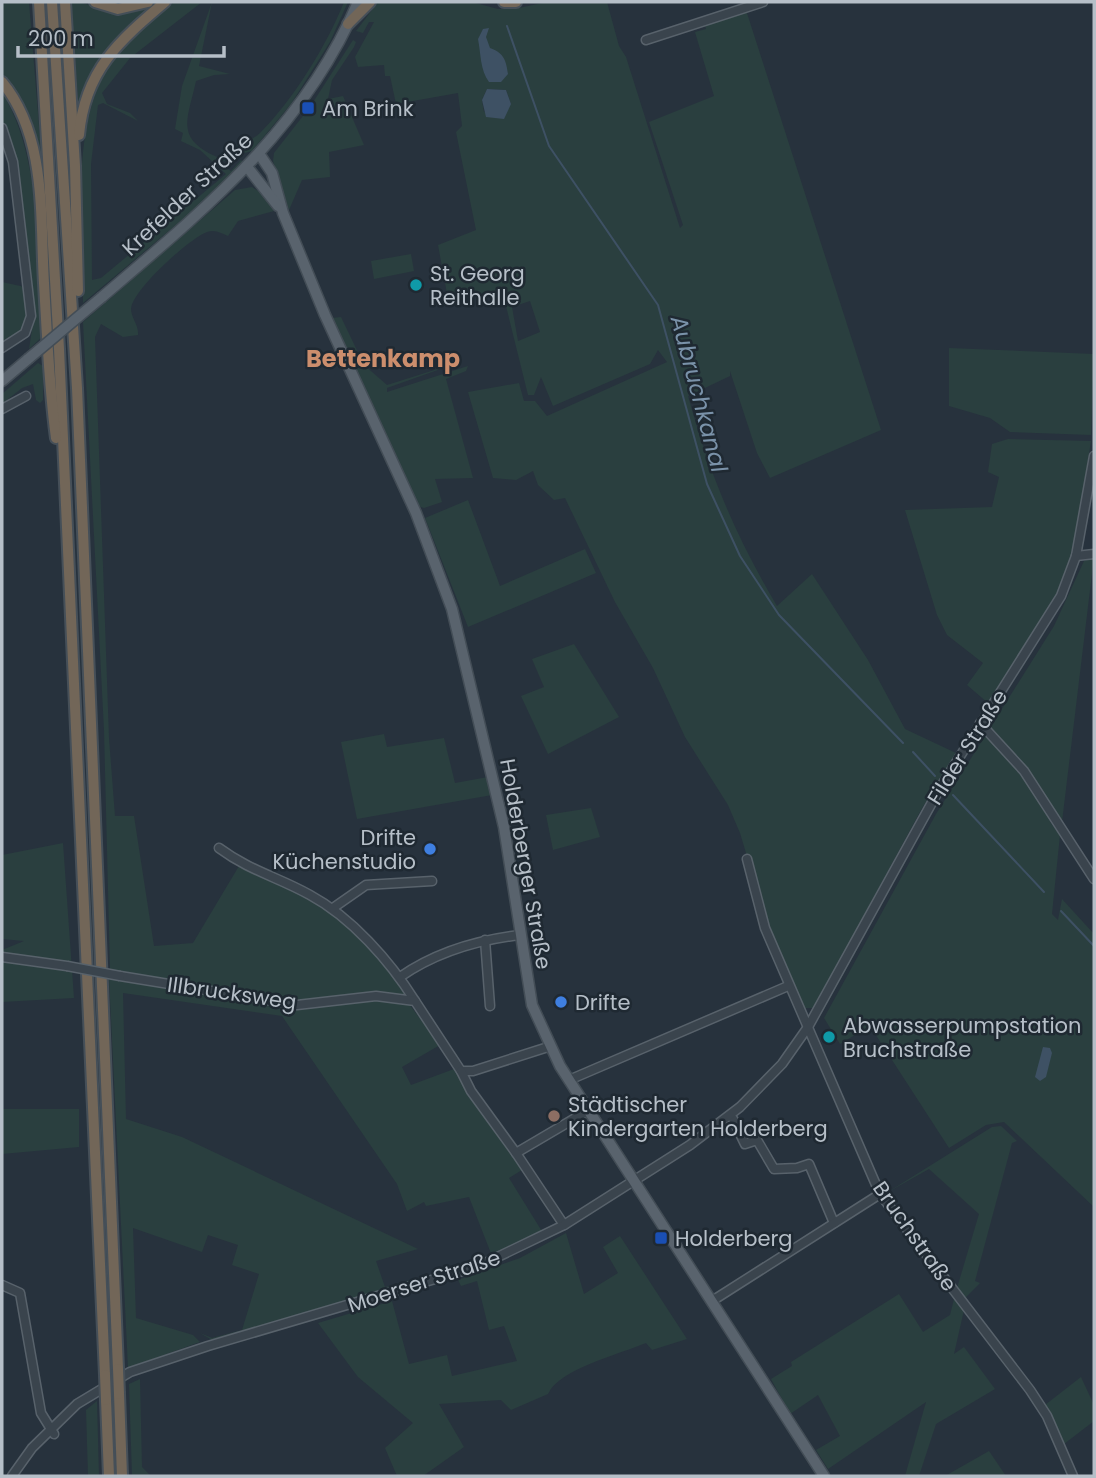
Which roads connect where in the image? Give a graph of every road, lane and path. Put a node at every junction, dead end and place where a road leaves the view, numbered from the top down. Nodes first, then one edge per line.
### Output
1 (31, 2) edge
2 (39, 2) edge
3 (52, 2) edge
4 (65, 2) edge
5 (95, 2) edge
6 (148, 2) edge
7 (165, 2) edge
8 (358, 2) edge
9 (370, 2) edge
10 (504, 2) edge
11 (516, 2) edge
12 (762, 2) edge
13 (348, 24) junction
14 (646, 40) dead end
15 (44, 81) junction
16 (2, 82) edge
17 (2, 128) edge
18 (260, 155) junction
19 (248, 168) junction
20 (283, 213) junction
21 (77, 225) junction
22 (2, 348) edge
23 (2, 381) edge
24 (77, 388) junction
25 (26, 396) dead end
26 (2, 409) edge
27 (1094, 456) edge
28 (65, 513) junction
29 (1094, 554) edge
30 (1076, 556) junction
31 (980, 723) junction
32 (219, 848) dead end
33 (747, 859) dead end
34 (1094, 879) edge
35 (432, 881) dead end
36 (333, 908) junction
37 (520, 935) junction
38 (485, 940) junction
39 (2, 957) edge
40 (400, 977) junction
41 (788, 986) junction
42 (415, 1001) junction
43 (490, 1006) dead end
44 (808, 1027) junction
45 (548, 1047) junction
46 (461, 1071) junction
47 (569, 1080) junction
48 (589, 1110) junction
49 (733, 1119) dead end
50 (516, 1153) junction
51 (633, 1181) junction
52 (880, 1194) junction
53 (834, 1223) junction
54 (564, 1225) junction
55 (2, 1285) edge
56 (712, 1301) junction
57 (51, 1432) junction
58 (12, 1476) edge
59 (109, 1476) edge
60 (122, 1476) edge
61 (824, 1476) edge
62 (1073, 1476) edge

1 - 15 highway
2 - 15 highway
3 - 24 highway
4 - 21 highway
5 - 6 highway
7 - 21 highway
8 - 13 main road, Krefelder Straße
9 - 13 highway
10 - 11 highway
12 - 14 street
13 - 18 main road, Krefelder Straße
15 - 28 highway
16 - 28 highway
17 - 22 street
18 - 19 main road, Krefelder Straße
18 - 20 main road, Holderberger Straße
19 - 20 main road, Holderberger Straße
19 - 23 main road, Krefelder Straße, bridge
20 - 37 main road, Holderberger Straße
21 - 24 highway
24 - 60 highway, bridge
25 - 26 street
27 - 30 street, Filder Straße
28 - 59 highway, bridge
29 - 30 street
30 - 31 street, Filder Straße
31 - 34 street
31 - 44 street, Filder Straße
32 - 36 street
33 - 41 street, Bruchstraße
35 - 36 street
36 - 40 street
37 - 38 street
37 - 45 main road, Holderberger Straße
38 - 40 street
38 - 43 street
39 - 42 street, Illbrucksweg, bridge
40 - 42 street
41 - 44 street, Bruchstraße
41 - 47 street
42 - 46 street
44 - 51 street, Moerser Straße
44 - 52 street, Bruchstraße
45 - 46 street
45 - 47 main road, Holderberger Straße
46 - 50 street
47 - 48 main road, Holderberger Straße
48 - 50 street
48 - 51 main road, Holderberger Straße
49 - 53 street
50 - 54 street
51 - 54 street, Moerser Straße
51 - 56 main road, Holderberger Straße
52 - 53 street
52 - 62 street, Bruchstraße
53 - 56 street
54 - 57 street, Moerser Straße
55 - 57 street
56 - 61 main road, Holderberger Straße
57 - 58 street, Moerser Straße

